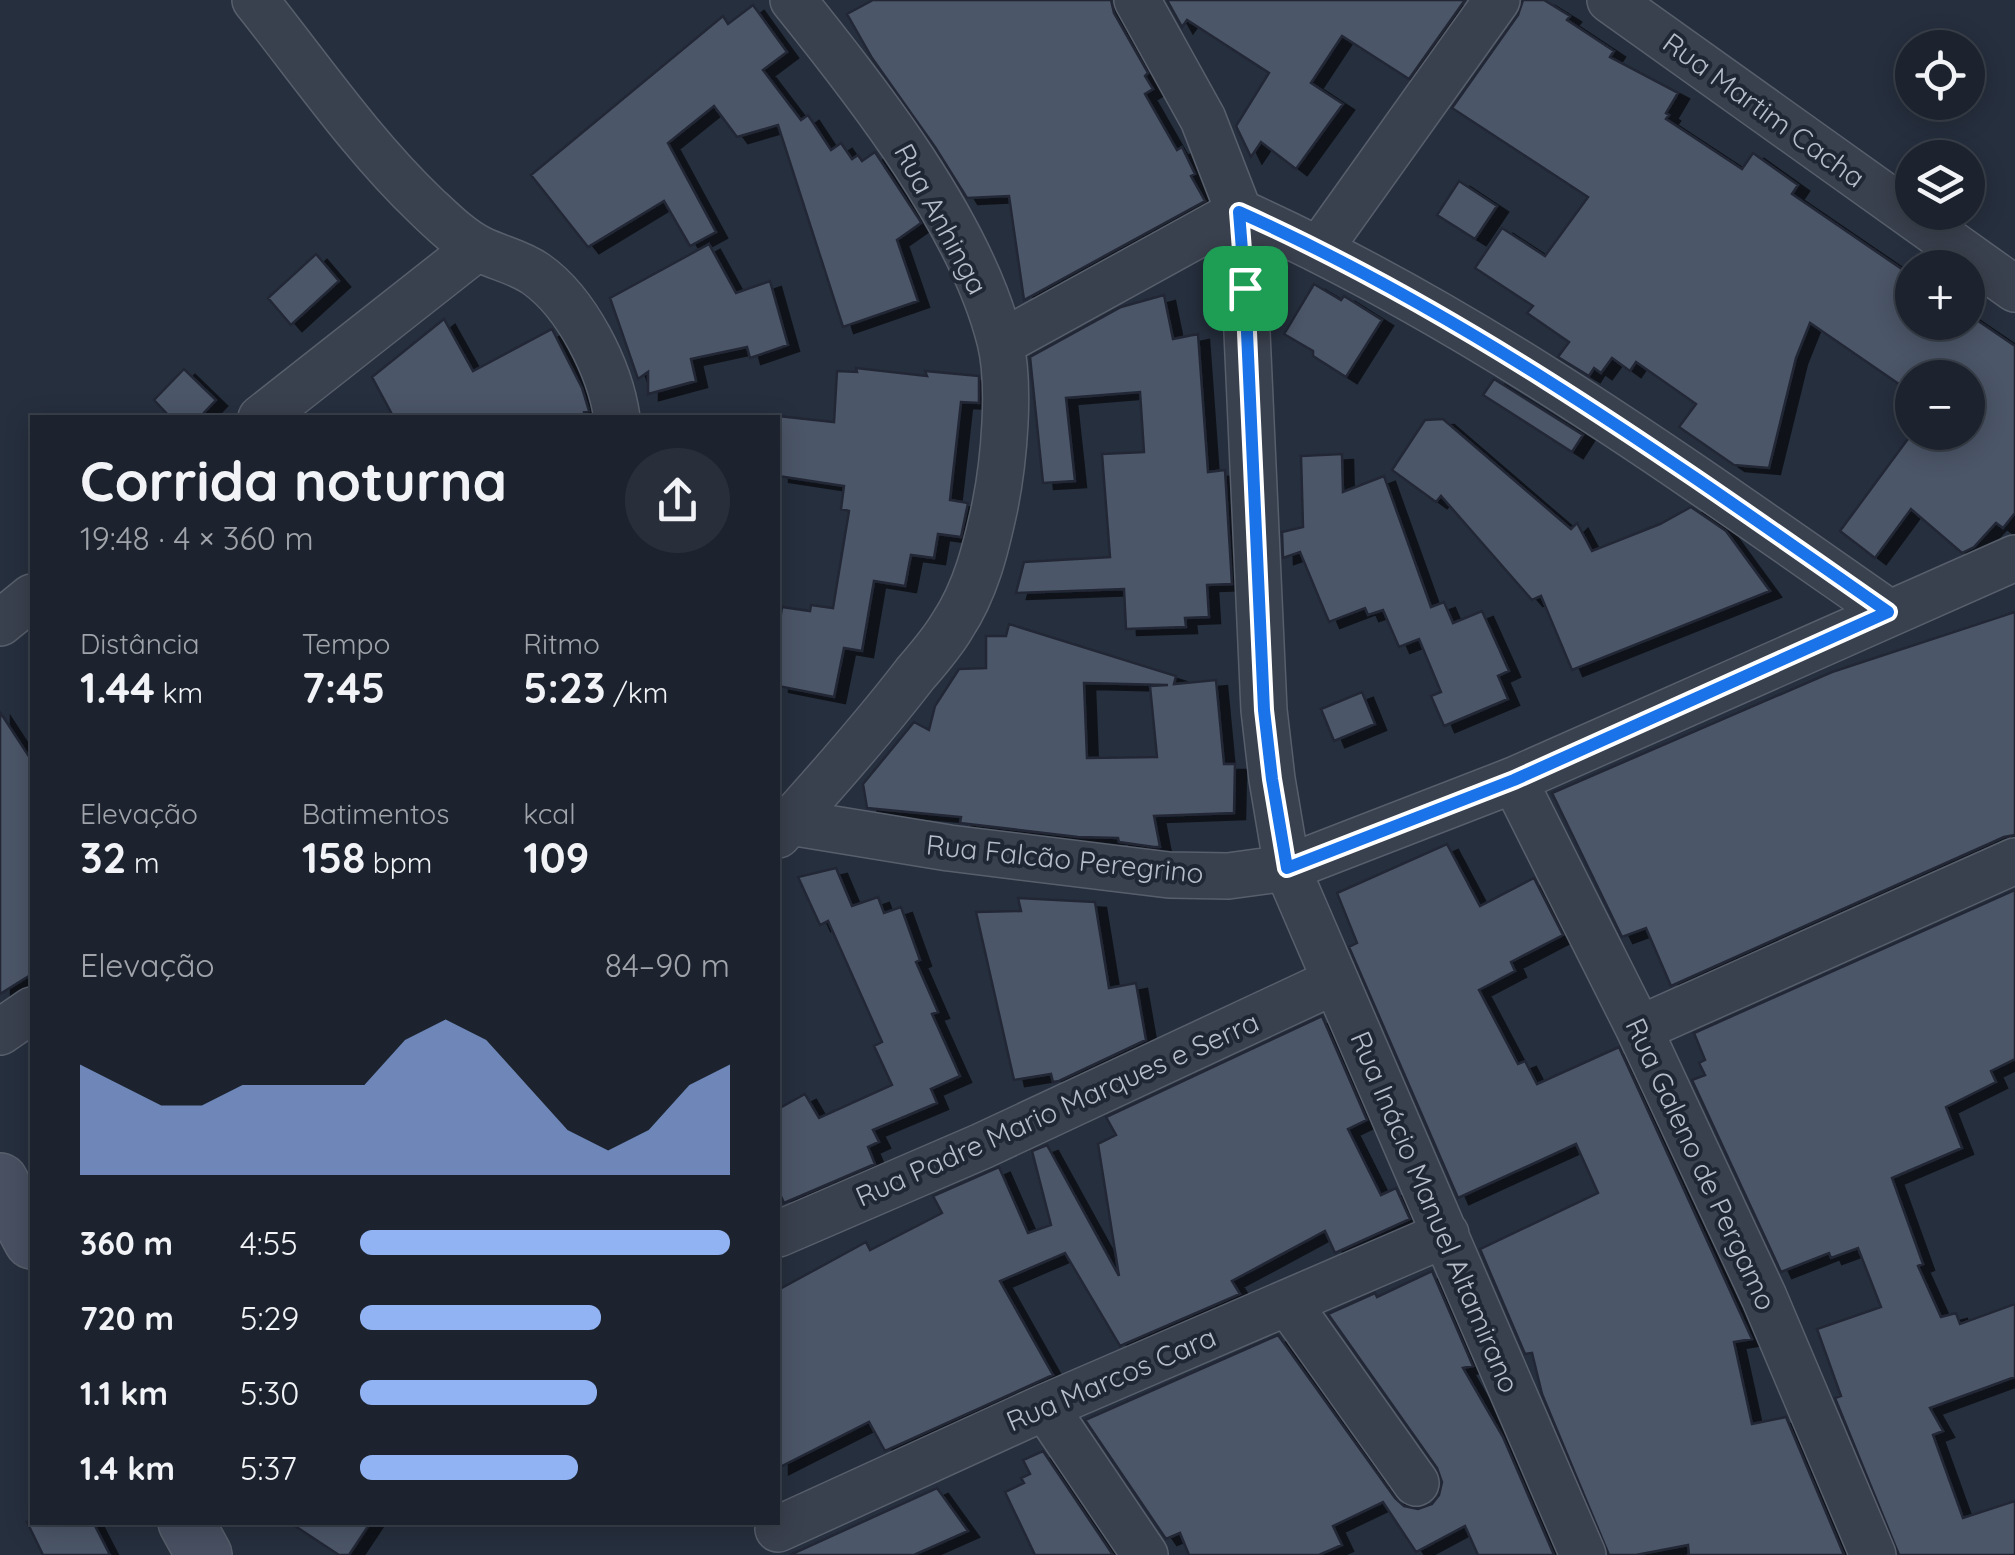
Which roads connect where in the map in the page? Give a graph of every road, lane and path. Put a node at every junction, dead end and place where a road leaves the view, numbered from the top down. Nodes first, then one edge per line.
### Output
1 (255, 0) edge
2 (793, 0) edge
3 (1137, 0) edge
4 (1497, 0) edge
5 (1610, 0) edge
6 (1239, 212) junction
7 (477, 248) junction
8 (1320, 248) junction
9 (2015, 290) edge
10 (1001, 343) junction
11 (265, 415) edge
12 (617, 415) edge
13 (2015, 558) edge
14 (30, 600) edge
15 (1888, 612) junction
16 (0, 623) edge
17 (1514, 780) junction
18 (784, 828) edge
19 (2015, 861) edge
20 (1287, 868) junction
21 (1335, 981) junction
22 (30, 1011) edge
23 (1639, 1029) junction
24 (0, 1032) edge
25 (0, 1181) edge
26 (780, 1233) edge
27 (1446, 1234) junction
28 (30, 1238) edge
29 (1288, 1303) junction
30 (1044, 1407) junction
31 (1416, 1483) dead end
32 (188, 1525) edge
33 (784, 1535) edge
34 (204, 1555) edge
35 (1146, 1555) edge
36 (1583, 1555) edge
37 (1873, 1555) edge

1 - 7 street
2 - 10 street, Rua Anhinga
3 - 6 street, Rua Inácio Manuel Altamirano
4 - 8 street
5 - 9 street, Rua Martim Cacha
6 - 8 street
6 - 10 street
6 - 20 street, Rua Inácio Manuel Altamirano
7 - 11 street
7 - 12 street
8 - 15 street
10 - 18 street, Rua Anhinga
13 - 15 street, Rua Falcão Peregrino
14 - 16 street
15 - 17 street, Rua Falcão Peregrino
17 - 20 street, Rua Falcão Peregrino
17 - 23 street, Rua Galeno de Pergamo
18 - 20 street, Rua Falcão Peregrino
19 - 23 street
20 - 21 street, Rua Inácio Manuel Altamirano
21 - 26 street, Rua Padre Mario Marques e Serra
21 - 27 street, Rua Inácio Manuel Altamirano
22 - 24 street
23 - 37 street, Rua Galeno de Pergamo
25 - 28 main road
27 - 29 street, Rua Marcos Cara
27 - 36 street, Rua Inácio Manuel Altamirano
29 - 30 street, Rua Marcos Cara
29 - 31 street
30 - 33 street, Rua Marcos Cara
30 - 35 street
32 - 34 main road

